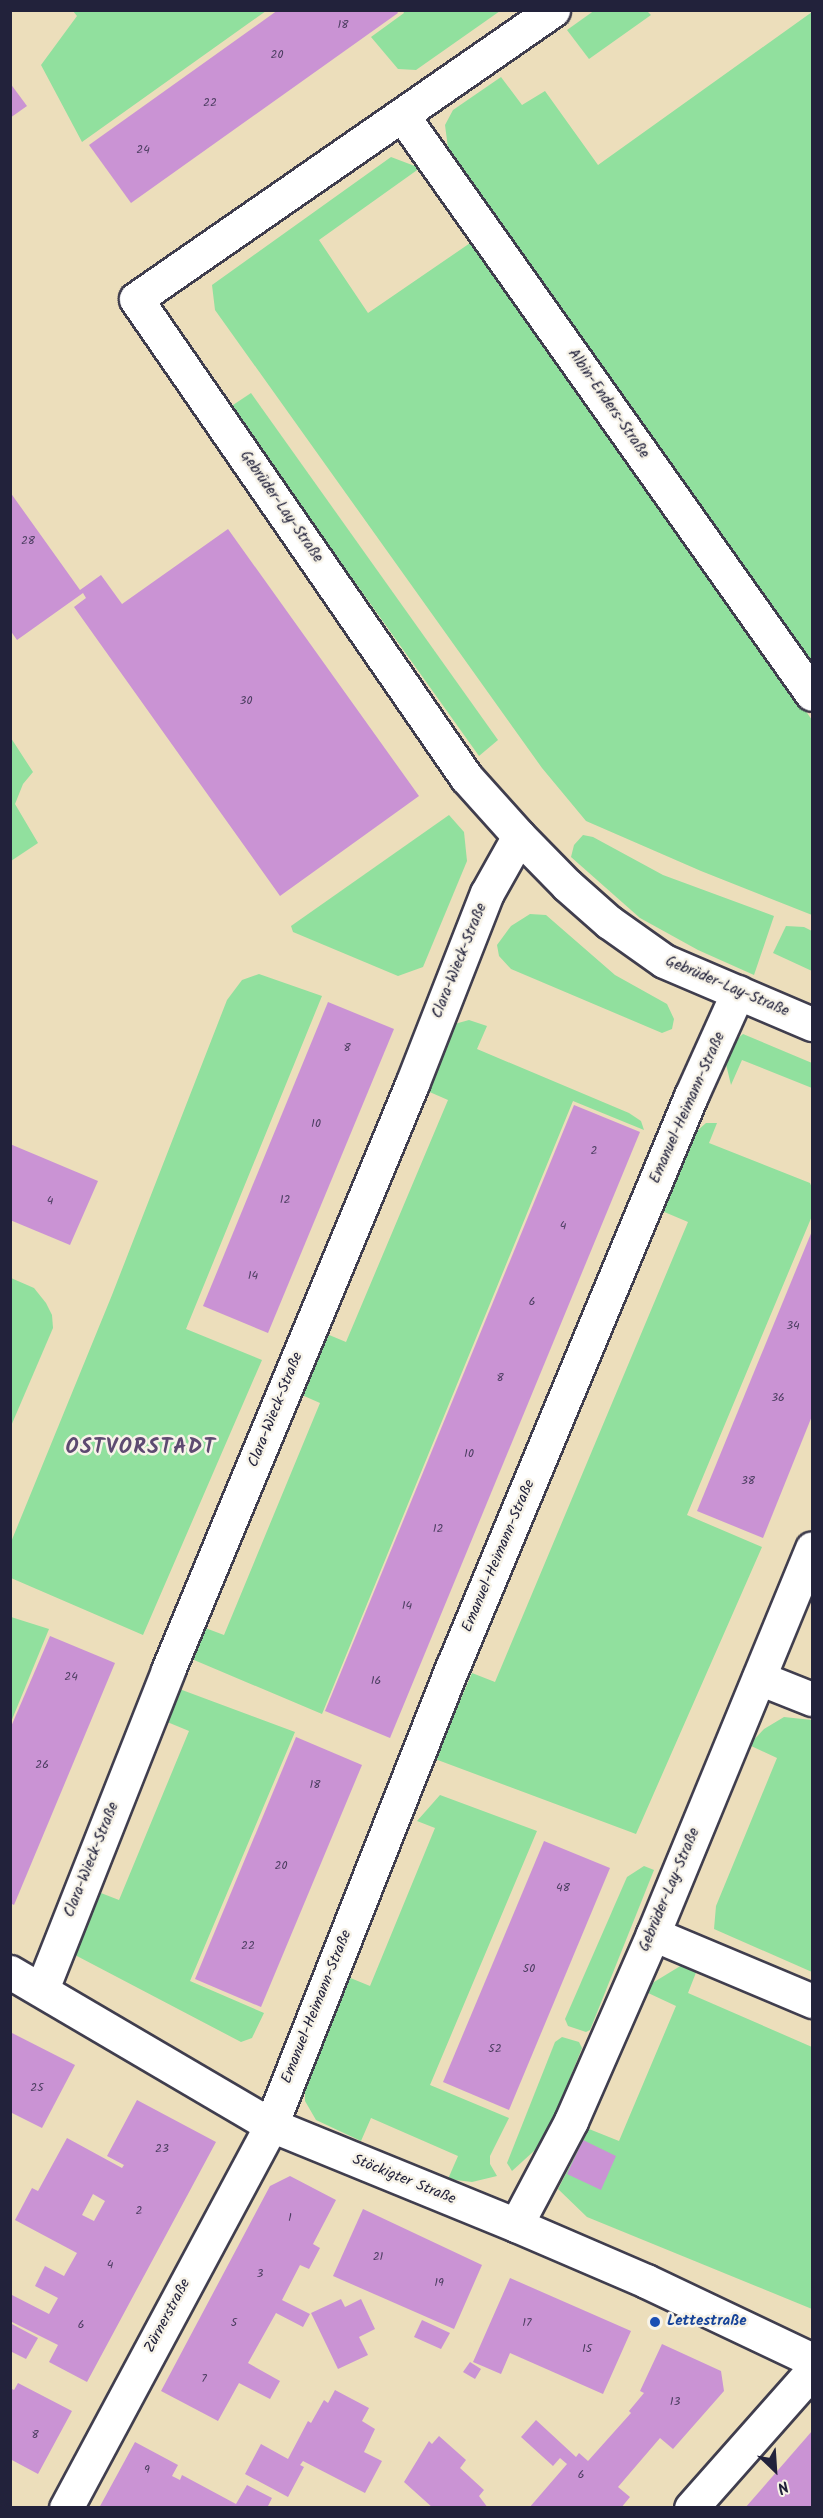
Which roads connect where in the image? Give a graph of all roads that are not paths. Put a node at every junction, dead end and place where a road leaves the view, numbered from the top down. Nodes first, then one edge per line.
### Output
1 (553, 10) edge
2 (402, 115) junction
3 (813, 694) edge
4 (519, 836) junction
5 (738, 992) junction
6 (813, 1024) edge
7 (813, 1549) edge
8 (759, 1678) junction
9 (813, 1700) edge
10 (653, 1934) junction
11 (10, 1972) edge
12 (42, 1989) junction
13 (813, 2001) edge
14 (271, 2125) junction
15 (516, 2225) junction
16 (813, 2360) edge
17 (813, 2371) edge
18 (66, 2508) edge
19 (692, 2508) edge

1 - 2 street, Gebrüder-Lay-Straße
2 - 3 street, Albin-Enders-Straße
2 - 4 street, Gebrüder-Lay-Straße
4 - 5 street, Gebrüder-Lay-Straße
4 - 12 street, Clara-Wieck-Straße
5 - 6 street, Gebrüder-Lay-Straße
5 - 14 street, Emanuel-Heimann-Straße
7 - 8 street, Gebrüder-Lay-Straße
8 - 9 street
8 - 10 street, Gebrüder-Lay-Straße
10 - 13 street
10 - 15 street, Gebrüder-Lay-Straße
11 - 12 street, Stöckigter Straße
12 - 14 street, Stöckigter Straße
14 - 15 street, Stöckigter Straße
14 - 18 street, Zürnerstraße
15 - 16 street, Stöckigter Straße
17 - 19 street

